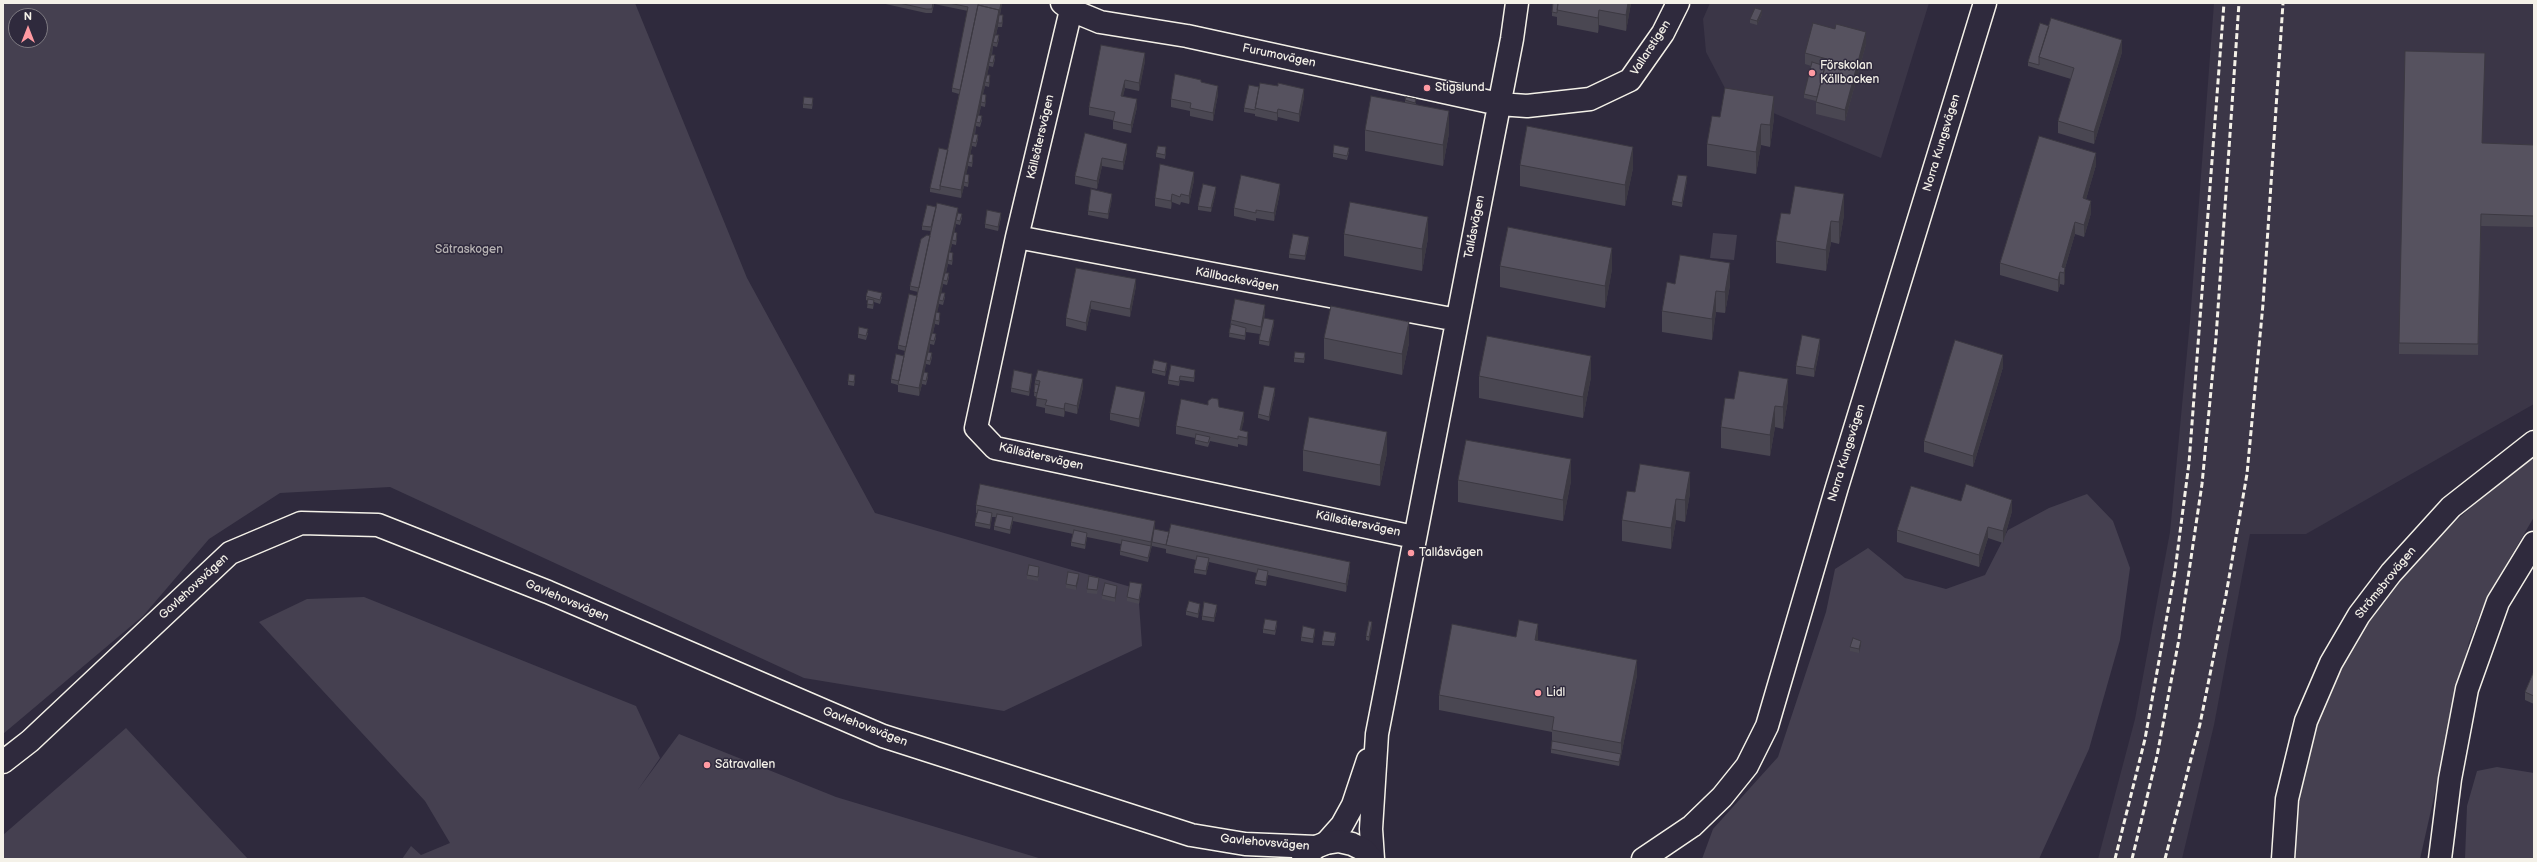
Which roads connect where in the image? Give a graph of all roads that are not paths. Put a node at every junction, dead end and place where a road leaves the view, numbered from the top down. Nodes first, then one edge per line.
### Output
1 (1517, 3) edge
2 (1678, 3) edge
3 (1985, 3) edge
4 (1066, 7) edge
5 (1499, 104) junction
6 (1017, 237) junction
7 (1457, 320) junction
8 (2534, 442) edge
9 (1414, 537) junction
10 (2534, 544) edge
11 (1377, 734) junction
12 (3, 762) edge
13 (1191, 834) junction
14 (1315, 850) edge
15 (1236, 859) edge
16 (1373, 859) edge
17 (1643, 859) edge
18 (2283, 859) edge
19 (2440, 859) edge

1 - 5 street, Tallåsvägen
2 - 5 street, Vallarstigen
3 - 17 street, Norra Kungsvägen
4 - 5 street, Furumovägen
4 - 6 street, Källsätersvägen
5 - 7 street, Tallåsvägen
6 - 7 street, Källbacksvägen
6 - 9 street, Källsätersvägen
7 - 9 street, Tallåsvägen
8 - 18 street, Strömsbrovägen
9 - 11 street, Tallåsvägen
10 - 19 street
11 - 14 street, Tallåsvägen
11 - 16 street, Tallåsvägen
12 - 13 street, Gavlehovsvägen
13 - 14 street, Gavlehovsvägen
13 - 15 street, Gavlehovsvägen
14 - 16 street, Tallåsvägen

